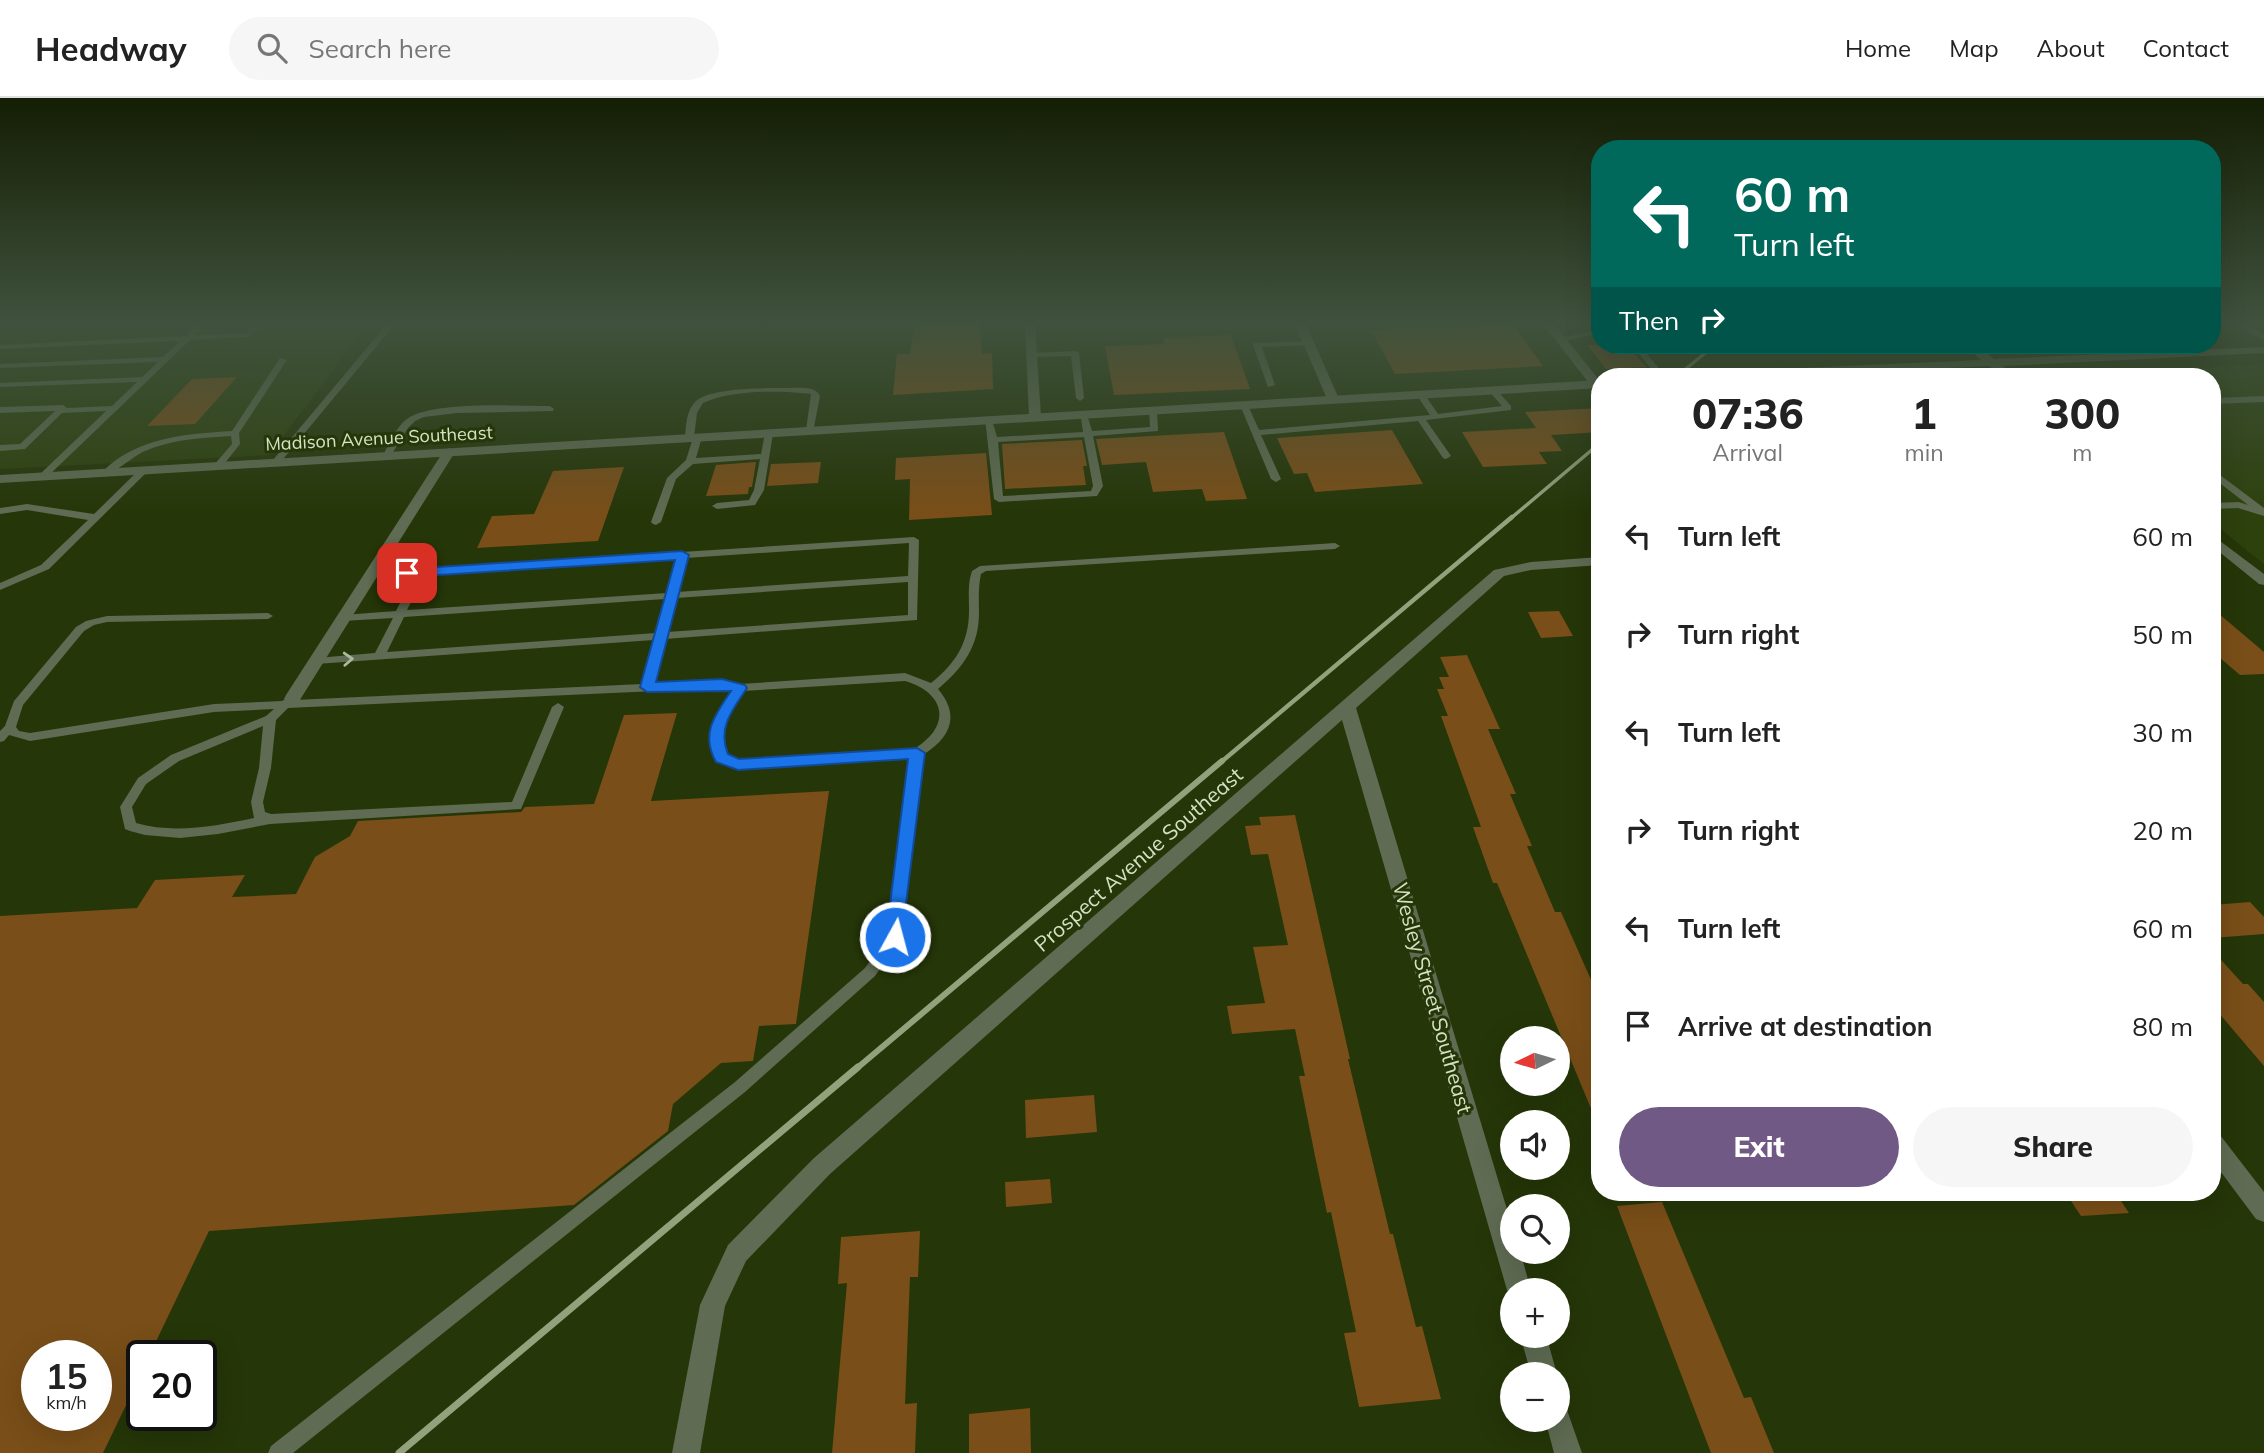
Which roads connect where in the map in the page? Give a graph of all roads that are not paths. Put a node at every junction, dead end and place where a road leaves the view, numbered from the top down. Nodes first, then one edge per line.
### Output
1 (136, 387) edge
2 (265, 387) edge
3 (338, 387) edge
4 (1034, 387) edge
5 (1079, 387) edge
6 (1327, 387) edge
7 (1540, 387) edge
8 (1492, 390) junction
9 (1420, 394) junction
10 (1080, 398) dead end
11 (2264, 399) edge
12 (1333, 400) junction
13 (2221, 401) edge
14 (1244, 405) junction
15 (114, 408) junction
16 (550, 408) dead end
17 (0, 410) edge
18 (1153, 410) junction
19 (60, 411) junction
20 (1083, 414) junction
21 (1035, 417) junction
22 (1436, 417) junction
23 (1421, 419) junction
24 (988, 420) junction
25 (810, 430) junction
26 (235, 433) junction
27 (769, 433) junction
28 (1256, 433) junction
29 (1088, 434) junction
30 (693, 437) junction
31 (993, 440) junction
32 (0, 448) edge
33 (449, 452) junction
34 (387, 456) junction
35 (765, 456) junction
36 (1446, 456) dead end
37 (690, 461) junction
38 (276, 462) junction
39 (218, 466) junction
40 (144, 470) junction
41 (106, 472) junction
42 (43, 476) junction
43 (0, 479) edge
44 (1276, 479) dead end
45 (2221, 479) edge
46 (717, 506) dead end
47 (2221, 506) edge
48 (0, 511) edge
49 (2264, 514) edge
50 (96, 517) junction
51 (656, 522) dead end
52 (1335, 545) dead end
53 (2221, 546) edge
54 (682, 555) junction
55 (1591, 562) edge
56 (421, 572) junction
57 (370, 575) junction
58 (914, 579) junction
59 (2264, 581) edge
60 (0, 587) edge
61 (672, 596) junction
62 (400, 614) junction
63 (268, 616) dead end
64 (343, 618) junction
65 (661, 635) junction
66 (379, 657) junction
67 (316, 661) junction
68 (647, 687) junction
69 (740, 688) junction
70 (932, 688) junction
71 (289, 701) junction
72 (1347, 706) junction
73 (558, 707) dead end
74 (270, 719) junction
75 (10, 727) junction
76 (0, 738) edge
77 (917, 753) junction
78 (270, 819) junction
79 (2221, 1154) edge
80 (2264, 1211) edge
81 (1515, 1278) edge
82 (1561, 1432) edge
83 (278, 1453) edge
84 (686, 1453) edge
85 (1567, 1453) edge

1 - 15 lane
2 - 26 lane
3 - 38 lane
4 - 21 street
5 - 10 lane
6 - 12 street
7 - 8 street, Madison Avenue Southeast
8 - 9 street, Madison Avenue Southeast
8 - 22 lane
9 - 12 street, Madison Avenue Southeast
9 - 22 lane
11 - 13 lane
12 - 14 street, Madison Avenue Southeast
14 - 18 street, Madison Avenue Southeast
14 - 28 lane
15 - 19 lane
15 - 42 lane
16 - 34 lane
17 - 19 lane
18 - 20 street, Madison Avenue Southeast
18 - 29 lane
19 - 32 lane
20 - 21 street, Madison Avenue Southeast
20 - 29 lane
21 - 24 street, Madison Avenue Southeast
22 - 23 lane
23 - 28 lane
23 - 36 lane
24 - 25 street, Madison Avenue Southeast
24 - 31 lane
25 - 27 street, Madison Avenue Southeast
25 - 30 lane
26 - 39 lane
26 - 41 lane
27 - 30 street, Madison Avenue Southeast
27 - 35 lane
28 - 44 lane
29 - 31 lane
29 - 31 lane
30 - 33 street, Madison Avenue Southeast
30 - 37 lane
33 - 34 street, Madison Avenue Southeast
33 - 57 street
34 - 38 street, Madison Avenue Southeast
35 - 37 lane
35 - 46 lane
37 - 51 lane
38 - 39 street, Madison Avenue Southeast
39 - 40 street, Madison Avenue Southeast
40 - 41 street, Madison Avenue Southeast
40 - 50 lane
41 - 42 street, Madison Avenue Southeast
42 - 43 street, Madison Avenue Southeast
45 - 49 lane
47 - 49 lane
48 - 50 lane
50 - 60 lane
52 - 70 lane
53 - 59 street
54 - 56 lane
54 - 58 lane
54 - 61 lane
55 - 72 street, Prospect Avenue Southeast
56 - 57 lane
56 - 62 lane
57 - 64 street
58 - 61 lane
58 - 65 lane
61 - 62 lane
61 - 65 lane
62 - 64 lane
62 - 66 lane
63 - 75 lane
64 - 67 street
65 - 66 lane
65 - 68 lane
67 -> 66 lane
67 - 71 street
68 - 69 lane
68 - 71 lane
69 - 70 lane
69 - 77 lane
70 - 77 lane
71 - 74 lane
71 - 75 lane
72 - 81 street, Wesley Street Southeast
72 - 84 street, Prospect Avenue Southeast
73 - 78 lane
74 - 78 lane
74 - 78 lane
75 - 76 lane
77 - 83 lane
79 - 80 street
82 - 85 street

